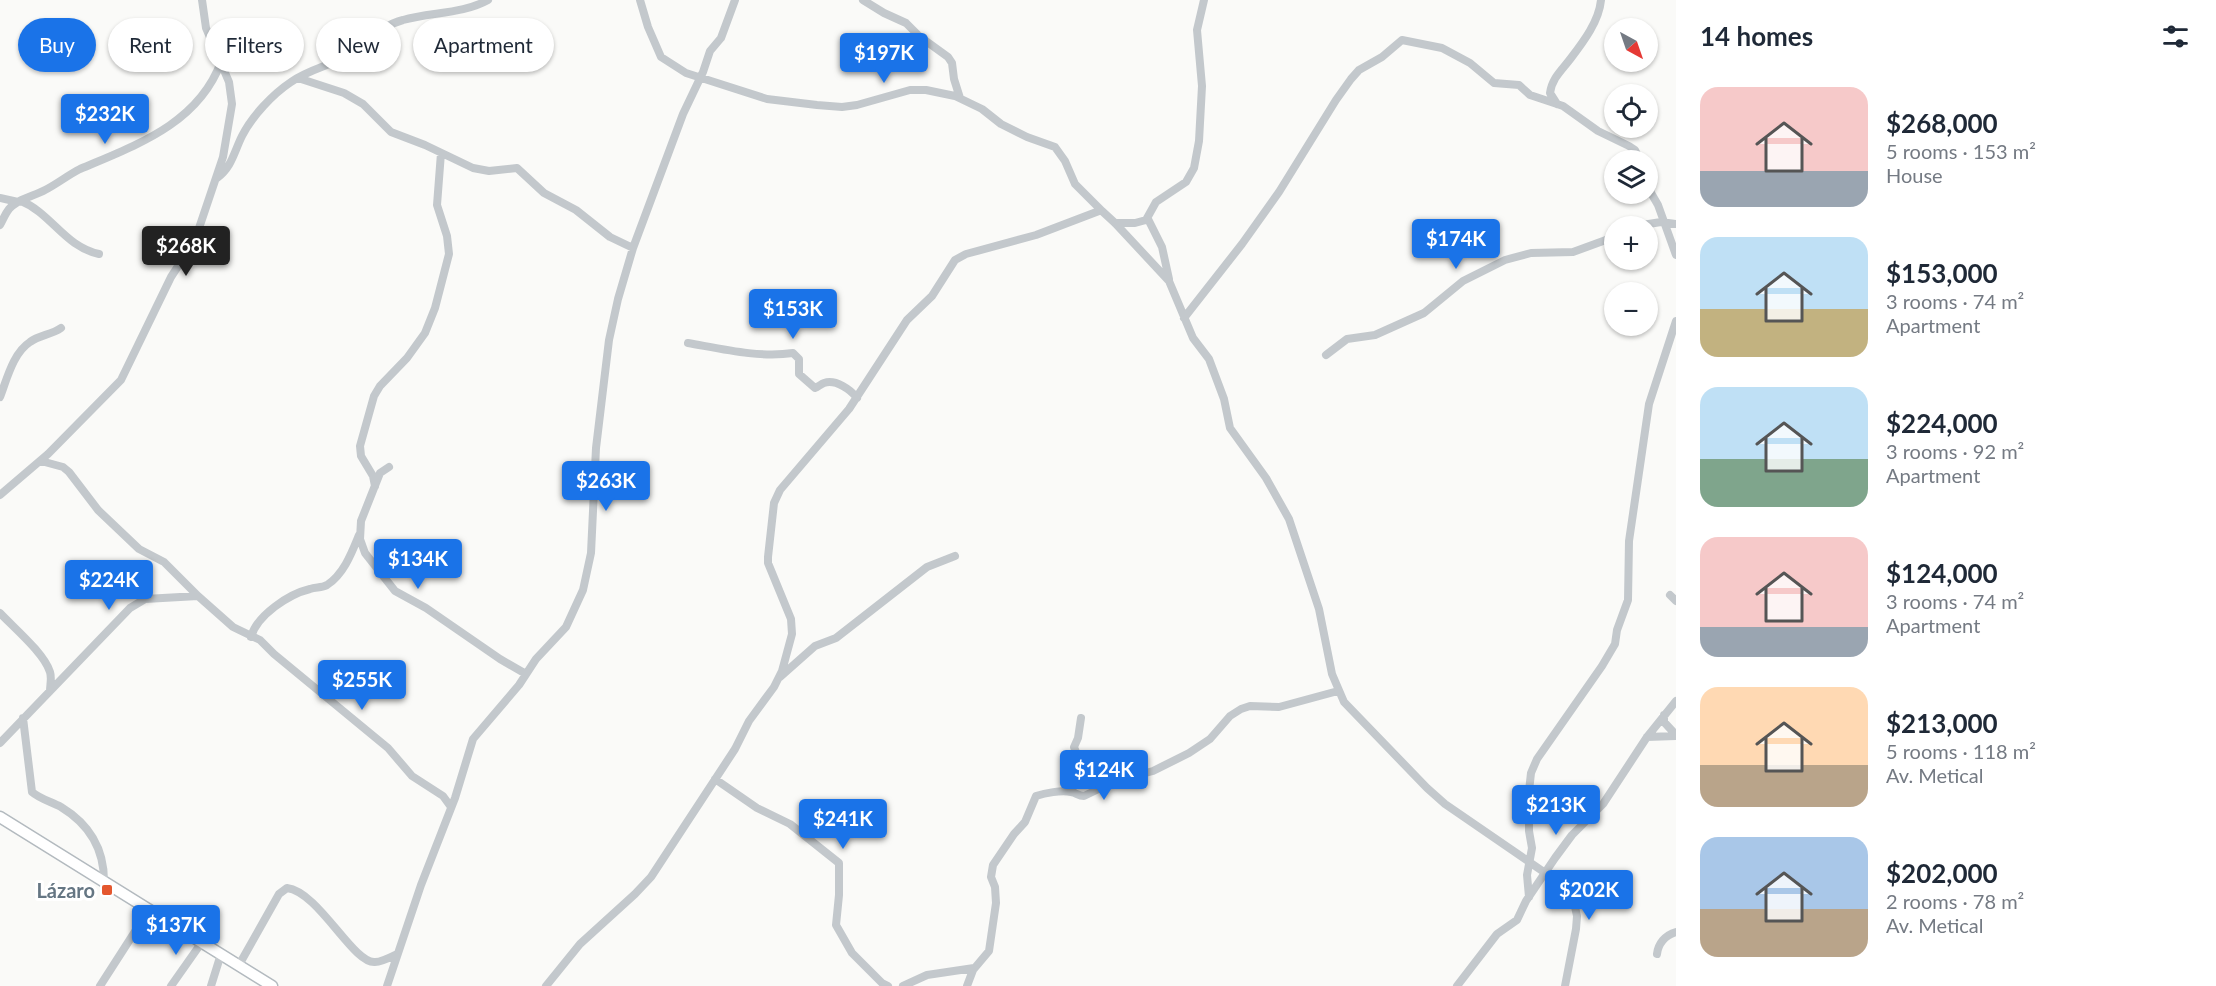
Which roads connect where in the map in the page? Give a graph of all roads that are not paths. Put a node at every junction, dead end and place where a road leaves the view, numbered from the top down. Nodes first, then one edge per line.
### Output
1 (202, 0) edge
2 (488, 0) edge
3 (640, 0) edge
4 (735, 0) edge
5 (863, 0) edge
6 (1204, 0) edge
7 (1601, 0) edge
8 (205, 21) edge
9 (217, 72) edge
10 (225, 72) edge
11 (298, 78) junction
12 (701, 78) junction
13 (960, 98) junction
14 (1558, 104) junction
15 (1635, 150) edge
16 (441, 153) junction
17 (216, 179) junction
18 (0, 198) edge
19 (20, 201) junction
20 (1656, 204) edge
21 (1102, 211) junction
22 (1148, 219) junction
23 (1115, 222) junction
24 (1665, 222) junction
25 (1658, 223) edge
26 (1676, 224) edge
27 (0, 225) edge
28 (1604, 241) edge
29 (633, 248) junction
30 (99, 254) dead end
31 (1676, 255) edge
32 (1169, 281) junction
33 (1184, 318) junction
34 (1676, 321) edge
35 (60, 328) dead end
36 (688, 344) dead end
37 (1326, 355) dead end
38 (0, 397) edge
39 (857, 399) junction
40 (41, 461) junction
41 (389, 466) dead end
42 (375, 486) junction
43 (0, 495) edge
44 (360, 531) junction
45 (954, 556) dead end
46 (198, 596) junction
47 (0, 613) edge
48 (251, 637) junction
49 (526, 674) junction
50 (779, 678) junction
51 (50, 691) junction
52 (1338, 692) junction
53 (1676, 701) edge
54 (1664, 715) junction
55 (22, 718) junction
56 (1081, 718) dead end
57 (1676, 735) edge
58 (1647, 737) junction
59 (0, 743) edge
60 (715, 779) junction
61 (1072, 792) junction
62 (451, 807) junction
63 (0, 817) edge
64 (1530, 862) junction
65 (1546, 872) junction
66 (104, 881) junction
67 (1529, 897) junction
68 (153, 911) junction
69 (1676, 932) edge
70 (202, 942) junction
71 (221, 954) junction
72 (397, 954) junction
73 (1657, 954) dead end
74 (239, 965) junction
75 (974, 968) junction
76 (100, 986) edge
77 (171, 986) edge
78 (211, 986) edge
79 (272, 986) edge
80 (387, 986) edge
81 (546, 986) edge
82 (888, 986) edge
83 (903, 986) edge
84 (967, 986) edge
85 (1457, 986) edge
86 (1565, 986) edge

1 - 8 street
2 - 11 street
3 - 12 street
4 - 12 street
5 - 13 street
6 - 22 street
7 - 14 street
9 - 19 street
10 - 17 street
11 - 16 street
11 - 17 street
12 - 13 street
12 - 29 street
13 - 21 street
14 - 15 street
14 - 33 street
16 - 29 street
16 - 42 street
17 - 40 street
18 - 19 street
19 - 27 street
19 - 30 street
20 - 24 street
21 - 23 street
21 - 39 street
22 - 23 street
22 - 32 street
23 - 32 street
24 - 25 street
24 - 26 street
24 - 31 street
28 - 37 street
29 - 49 street
32 - 33 street
33 - 52 street
34 - 64 street
35 - 38 street
36 - 39 street
39 - 50 street
40 - 43 street
40 - 46 street
41 - 42 street
42 - 44 street
44 - 48 street
44 - 49 street
45 - 50 street
46 - 48 street
46 - 51 street
47 - 51 street
48 - 62 street
49 - 62 street
50 - 60 street
51 - 55 street
52 - 61 street
52 - 64 street
53 - 54 street
54 - 57 street
54 - 58 street
55 - 59 street
55 - 66 street
56 - 61 street
57 - 58 street
58 - 65 street
60 - 81 street
60 - 82 street
61 - 75 street
62 - 72 street
63 - 66 street
64 - 65 street
64 - 67 street
65 - 67 street
65 - 86 street
66 - 68 street
67 - 85 street
68 - 70 street
68 - 76 street
69 - 73 street
70 - 71 street
70 - 77 street
71 - 74 street
71 - 78 street
72 - 74 street
72 - 80 street
74 - 79 street
75 - 83 street
75 - 84 street

